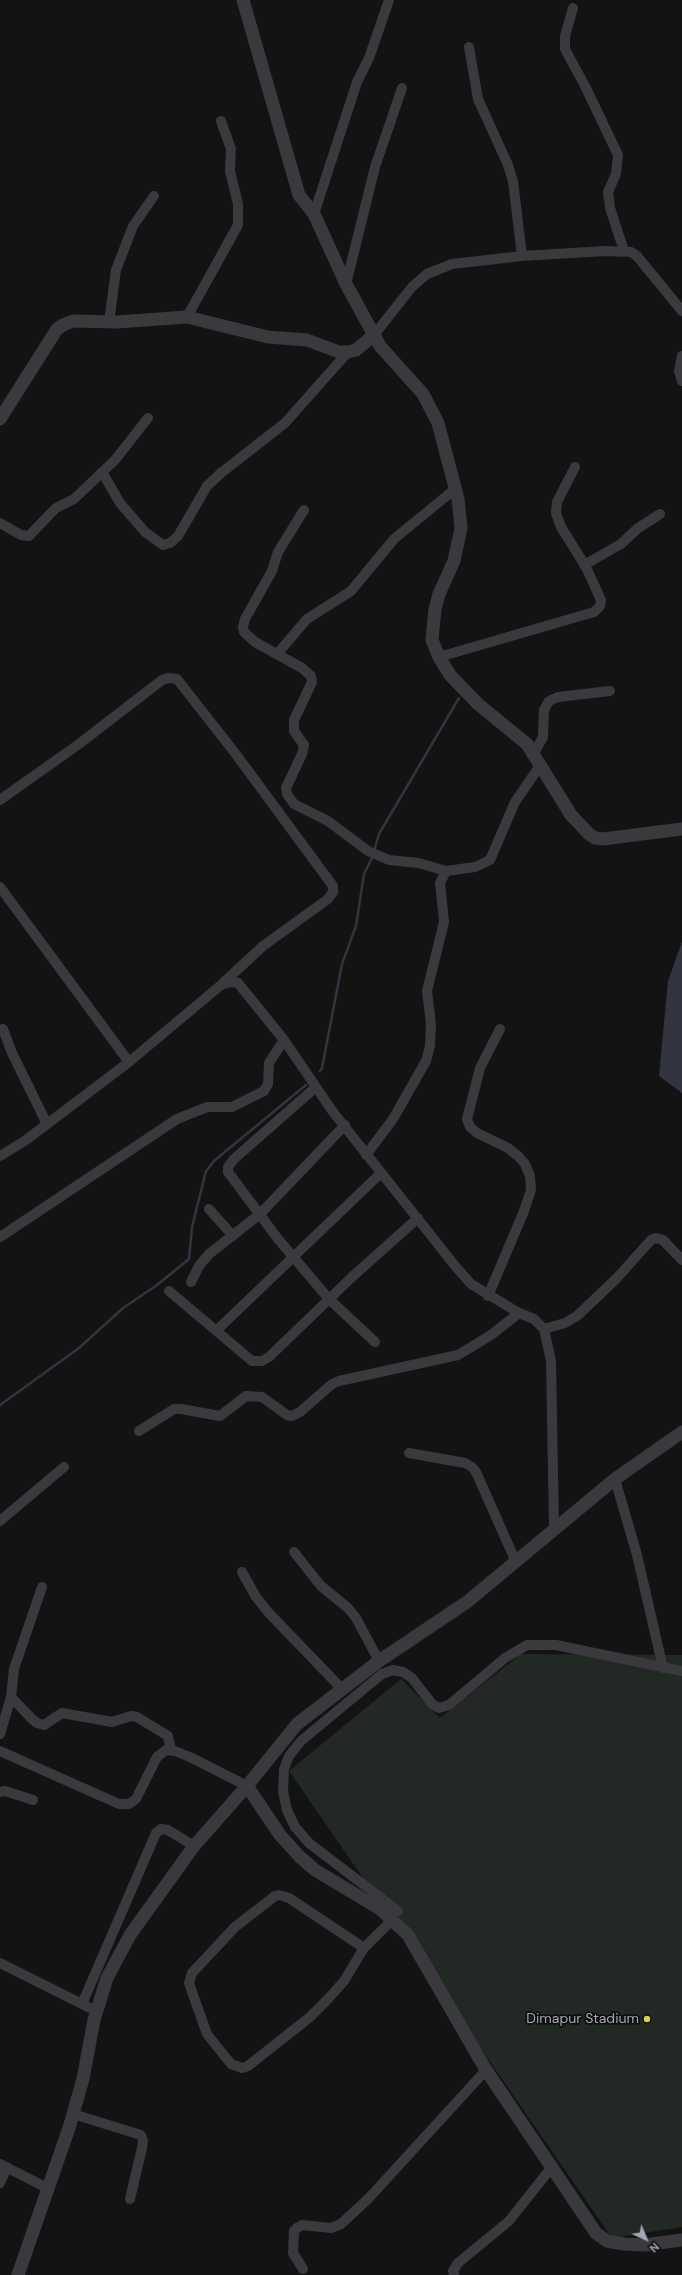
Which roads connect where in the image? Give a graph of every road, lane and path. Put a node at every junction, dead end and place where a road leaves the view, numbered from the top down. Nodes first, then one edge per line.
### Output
1 (243, 0) edge
2 (389, 0) edge
3 (573, 8) dead end
4 (469, 47) dead end
5 (402, 88) dead end
6 (221, 121) dead end
7 (154, 196) dead end
8 (314, 214) junction
9 (624, 251) junction
10 (522, 256) junction
11 (346, 284) junction
12 (682, 311) edge
13 (187, 317) junction
14 (110, 322) junction
15 (374, 335) junction
16 (348, 352) junction
17 (682, 356) edge
18 (682, 381) edge
19 (148, 418) dead end
20 (0, 419) edge
21 (575, 467) dead end
22 (102, 472) junction
23 (455, 489) junction
24 (304, 510) dead end
25 (660, 514) dead end
26 (0, 523) edge
27 (584, 565) junction
28 (276, 654) junction
29 (438, 657) junction
30 (610, 692) dead end
31 (534, 752) junction
32 (541, 764) junction
33 (0, 800) edge
34 (682, 829) edge
35 (446, 871) junction
36 (0, 887) edge
37 (221, 985) junction
38 (3, 1029) dead end
39 (500, 1029) dead end
40 (284, 1040) junction
41 (129, 1062) junction
42 (316, 1087) junction
43 (47, 1124) junction
44 (345, 1125) junction
45 (366, 1154) junction
46 (0, 1156) edge
47 (381, 1173) junction
48 (210, 1209) dead end
49 (260, 1214) junction
50 (418, 1218) junction
51 (233, 1236) junction
52 (0, 1237) edge
53 (293, 1256) junction
54 (682, 1260) edge
55 (191, 1282) dead end
56 (169, 1291) dead end
57 (488, 1296) junction
58 (329, 1299) junction
59 (519, 1313) junction
60 (544, 1329) junction
61 (217, 1330) junction
62 (375, 1342) dead end
63 (682, 1427) edge
64 (139, 1431) dead end
65 (682, 1432) edge
66 (409, 1452) dead end
67 (64, 1467) dead end
68 (615, 1479) junction
69 (0, 1521) edge
70 (554, 1528) junction
71 (294, 1552) dead end
72 (516, 1562) junction
73 (242, 1572) dead end
74 (42, 1588) dead end
75 (379, 1661) junction
76 (663, 1668) junction
77 (682, 1671) edge
78 (342, 1689) junction
79 (11, 1698) junction
80 (0, 1734) edge
81 (170, 1750) junction
82 (0, 1751) edge
83 (247, 1786) junction
84 (0, 1792) edge
85 (33, 1800) dead end
86 (194, 1846) junction
87 (395, 1915) junction
88 (364, 1948) junction
89 (0, 1963) edge
90 (82, 2004) junction
91 (96, 2011) junction
92 (486, 2070) junction
93 (73, 2114) junction
94 (3, 2165) edge
95 (551, 2168) junction
96 (0, 2183) edge
97 (49, 2189) junction
98 (130, 2199) dead end
99 (682, 2240) edge
100 (303, 2269) dead end
101 (18, 2275) edge
102 (454, 2275) edge

1 - 8 street
2 - 8 street
3 - 9 street
4 - 10 street
5 - 11 street
6 - 13 street
7 - 14 street
8 - 11 street
9 - 10 street
9 - 12 street
10 - 15 street
11 - 15 street
13 - 14 street
13 - 16 street
14 - 20 street
15 - 16 street
15 - 23 street
16 - 22 street
17 - 18 street
19 - 22 street
21 - 27 street
22 - 26 street
23 - 28 street
23 - 29 street
24 - 28 street
25 - 27 street
27 - 29 street
28 - 35 street
29 - 31 street
30 - 31 street
31 - 32 street
32 - 34 street
32 - 35 street
33 - 37 street
35 - 45 street
36 - 41 street
37 - 40 street
37 - 41 street
38 - 43 street
39 - 57 street
40 - 42 street
40 - 52 street
41 - 43 street
42 - 44 street
42 - 49 street
43 - 46 street
44 - 45 street
44 - 49 street
45 - 47 street
47 - 50 street
47 - 53 street
48 - 51 street
49 - 51 street
49 - 53 street
50 - 57 street
50 - 58 street
51 - 55 street
53 - 58 street
53 - 61 street
54 - 60 street
56 - 61 street
57 - 59 street
58 - 61 street
58 - 62 street
59 - 60 street
59 - 64 street
60 - 70 street
63 - 65 street
65 - 68 street
66 - 72 street
67 - 69 street
68 - 70 street
68 - 76 street
70 - 72 street
71 - 75 street
72 - 75 street
73 - 78 street
74 - 79 street
75 - 78 street
76 - 77 street
76 - 87 street
78 - 83 street
79 - 80 street
79 - 81 street
81 - 82 street
81 - 83 street
83 - 86 street
83 - 87 street
84 - 85 street
86 - 90 street
86 - 91 street
87 - 88 street
87 - 92 street
88 - 88 street
89 - 90 street
90 - 91 street
91 - 93 street
92 - 95 street
92 - 100 street
93 - 97 street
93 - 98 street
94 - 96 street
94 - 97 street
95 - 99 street
95 - 102 street
97 - 101 street

